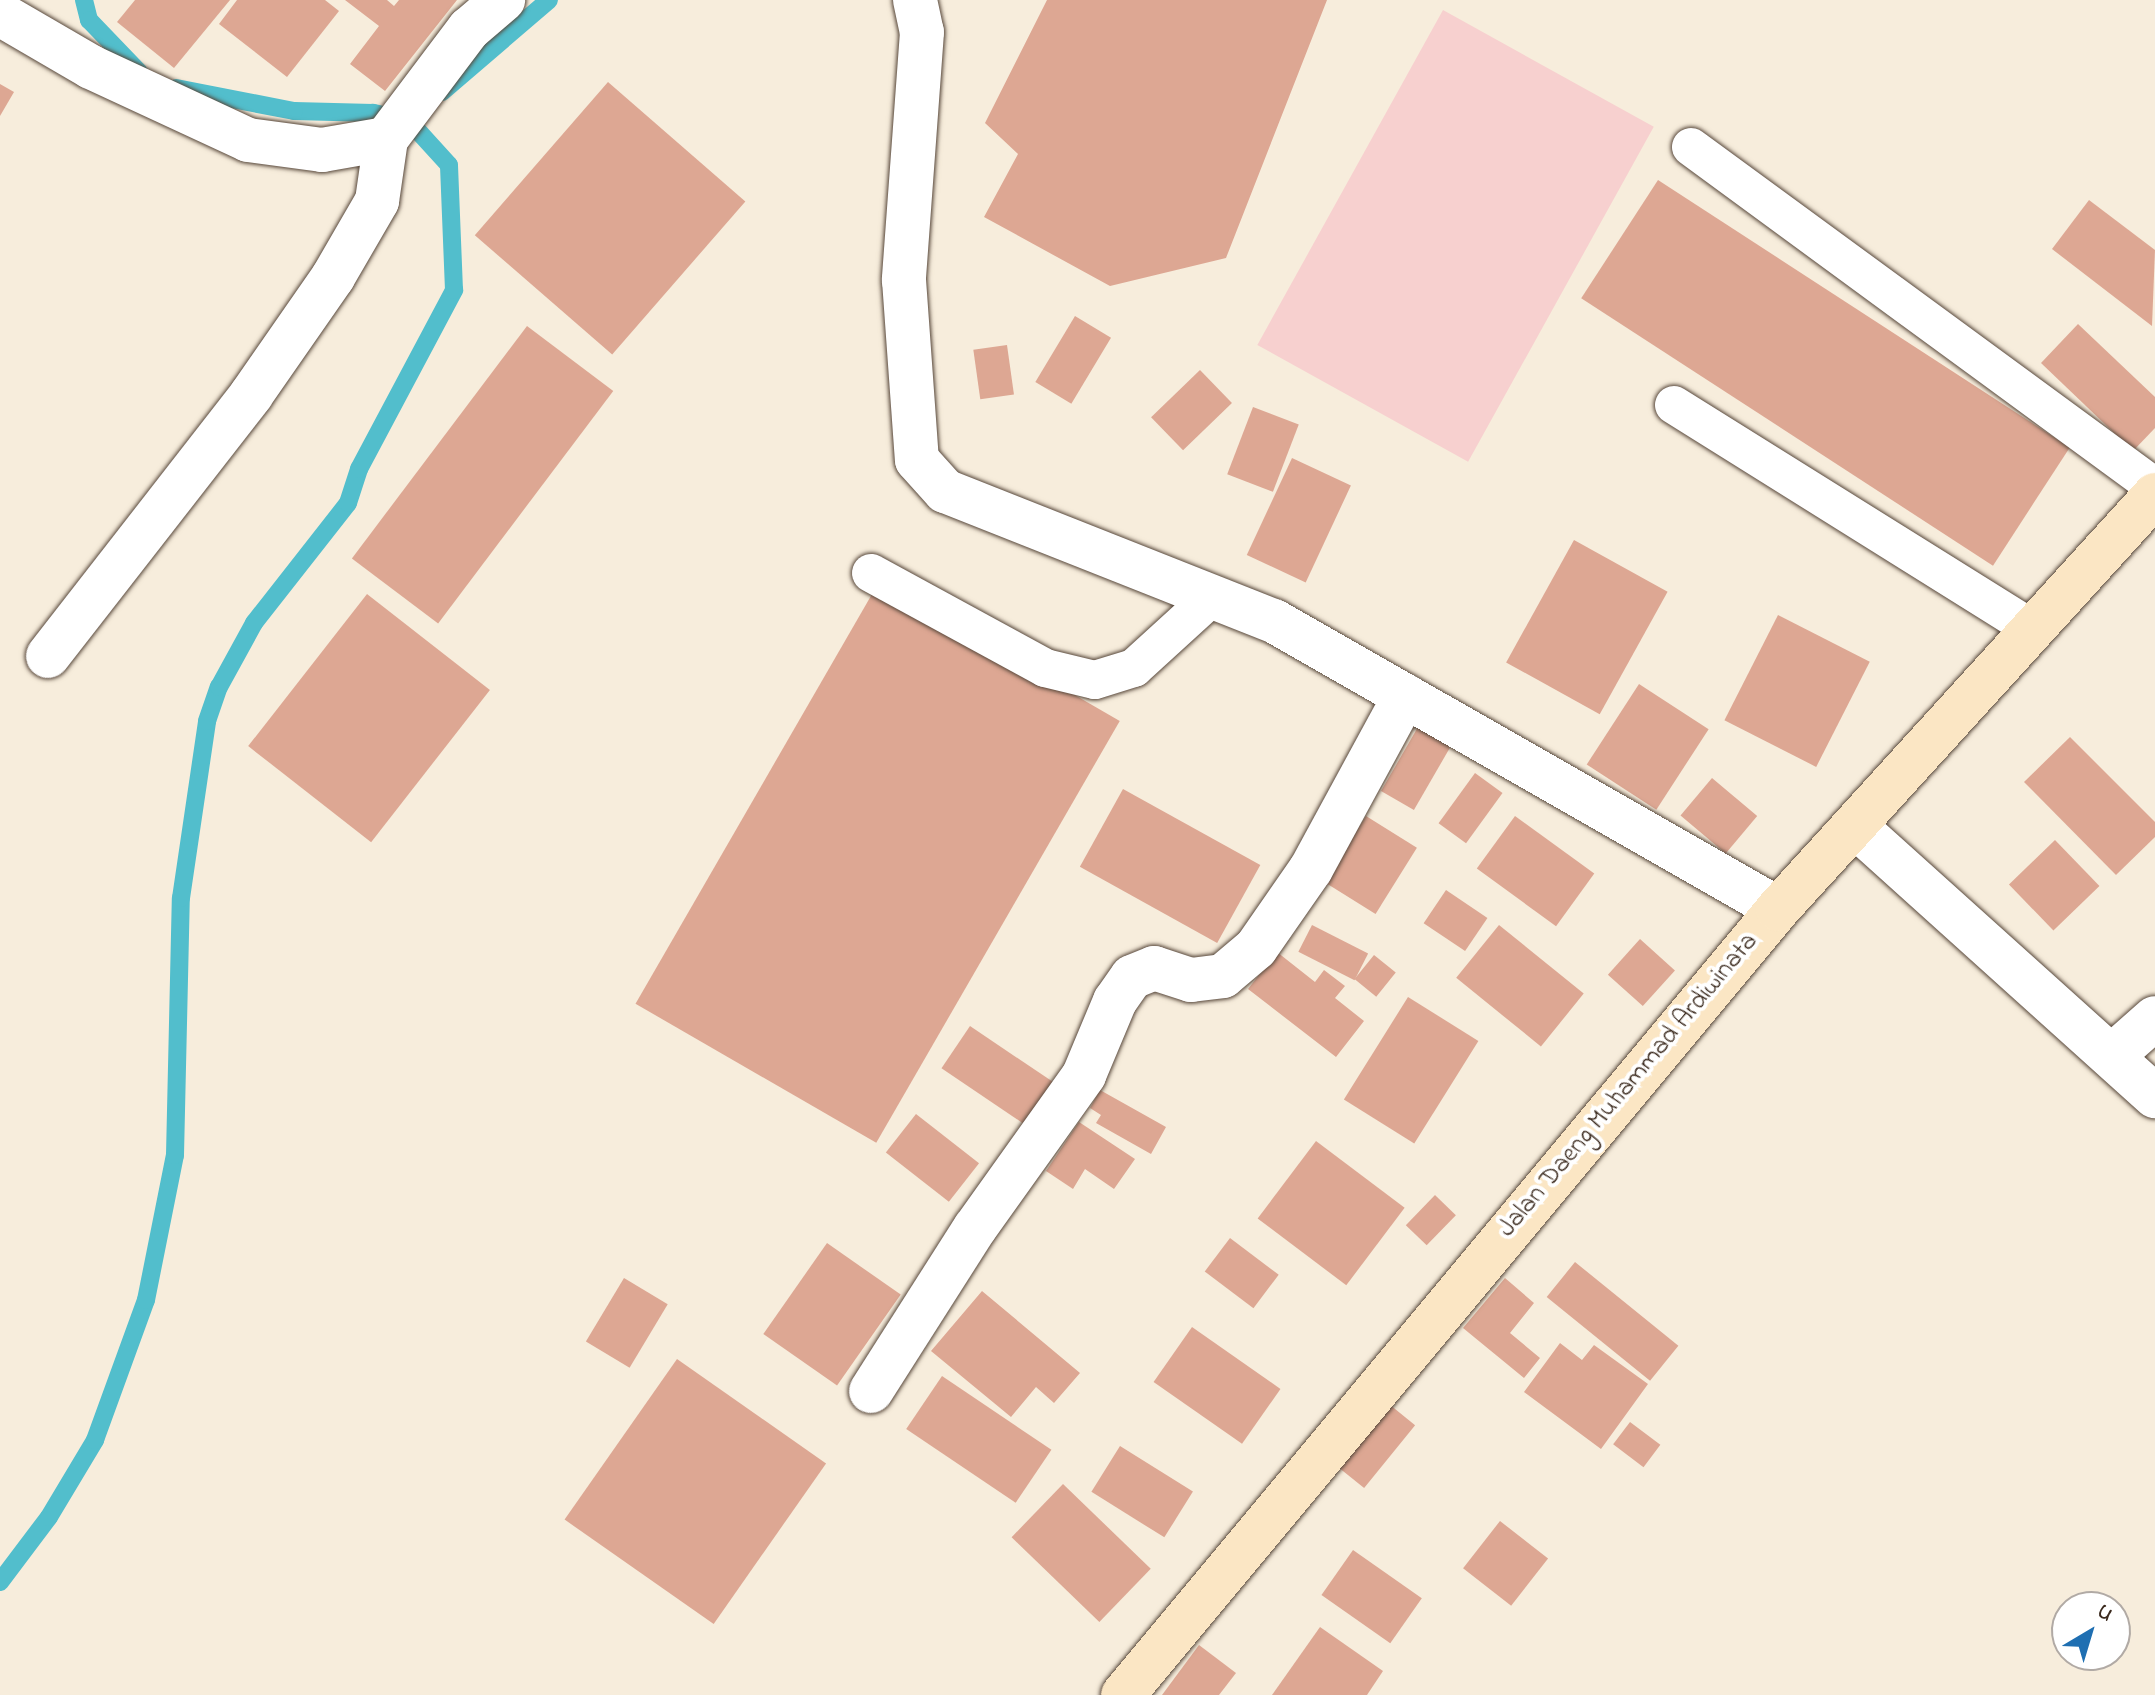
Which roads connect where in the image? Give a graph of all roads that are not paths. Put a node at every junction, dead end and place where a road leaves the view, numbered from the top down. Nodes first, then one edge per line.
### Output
1 (503, 0) edge
2 (915, 0) edge
3 (0, 14) edge
4 (386, 139) junction
5 (1691, 147) dead end
6 (1674, 405) dead end
7 (2155, 487) edge
8 (2155, 495) edge
9 (871, 573) dead end
10 (1214, 595) junction
11 (2031, 628) junction
12 (48, 656) dead end
13 (1405, 696) junction
14 (1855, 826) junction
15 (1778, 909) junction
16 (2155, 1018) edge
17 (2112, 1056) junction
18 (2155, 1096) edge
19 (871, 1391) dead end
20 (1123, 1695) edge

1 - 4 street
2 - 10 street
3 - 4 street
4 - 12 street
5 - 7 lane
6 - 11 lane
8 - 11 main road, Jalan Daeng Muhammad Ardiwinata
9 - 10 lane
10 - 13 street
11 - 14 main road, Jalan Daeng Muhammad Ardiwinata
13 - 15 street
13 - 19 street
14 - 15 main road, Jalan Daeng Muhammad Ardiwinata
14 - 17 street
15 - 20 main road, Jalan Daeng Muhammad Ardiwinata
16 - 17 street
17 - 18 street

